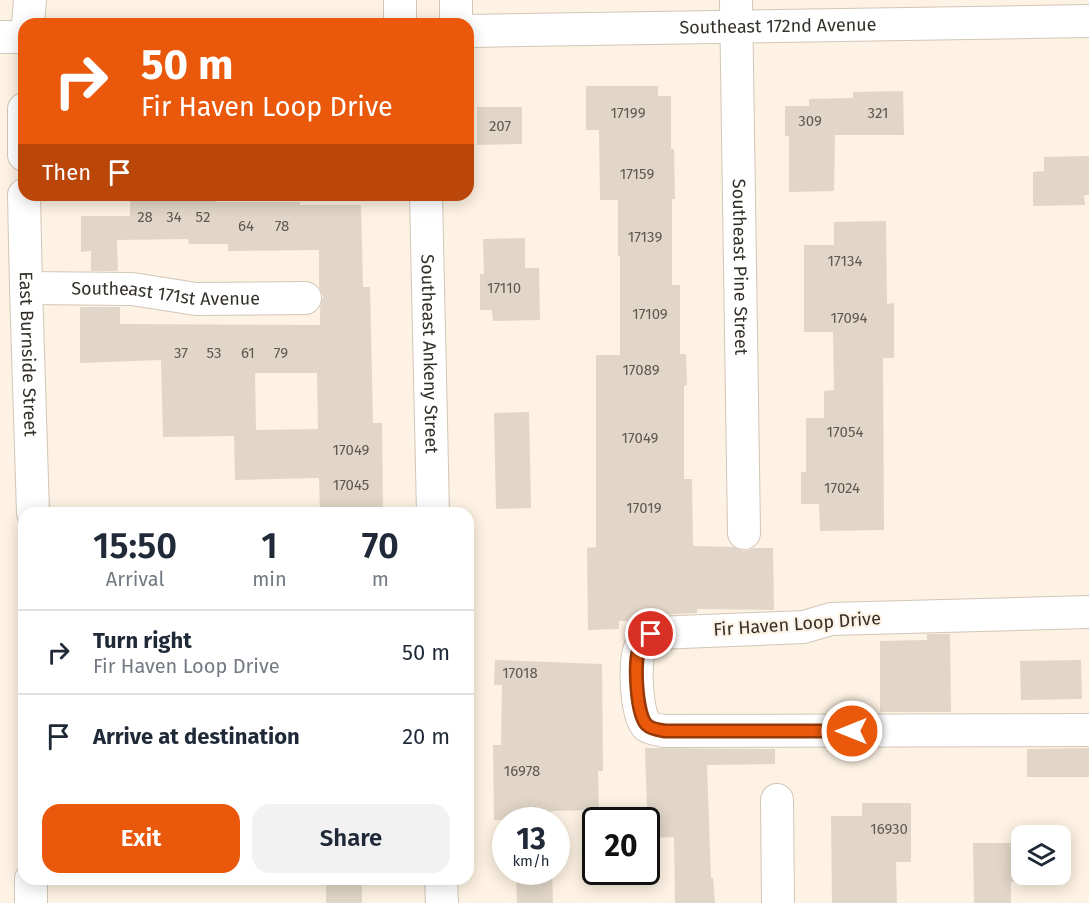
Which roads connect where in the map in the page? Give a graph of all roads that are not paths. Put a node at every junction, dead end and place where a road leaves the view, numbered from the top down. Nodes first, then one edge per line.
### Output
1 (30, 0) edge
2 (400, 0) edge
3 (456, 0) edge
4 (912, 12) edge
5 (736, 13) edge
6 (28, 18) edge
7 (400, 18) edge
8 (456, 18) edge
9 (1089, 21) edge
10 (474, 31) edge
11 (18, 37) edge
12 (0, 38) edge
13 (24, 201) edge
14 (426, 201) edge
15 (26, 288) junction
16 (305, 298) dead end
17 (33, 507) edge
18 (433, 507) edge
19 (744, 533) dead end
20 (1089, 612) edge
21 (1089, 730) edge
22 (777, 800) dead end
23 (31, 885) edge
24 (441, 885) edge
25 (31, 903) edge
26 (442, 903) edge
27 (778, 903) edge

1 - 6 street
2 - 7 street
3 - 8 street
4 - 5 street, Southeast 172nd Avenue
4 - 9 street, Southeast 172nd Avenue
5 - 10 street, Southeast 172nd Avenue
5 - 19 street, Southeast Pine Street
11 - 12 street
13 - 15 street, East Burnside Street
14 - 18 street, Southeast Ankeny Street
15 - 16 street, Southeast 171st Avenue
15 - 17 street, East Burnside Street
20 - 21 street, Fir Haven Loop Drive
22 - 27 street
23 - 25 street
24 - 26 street

